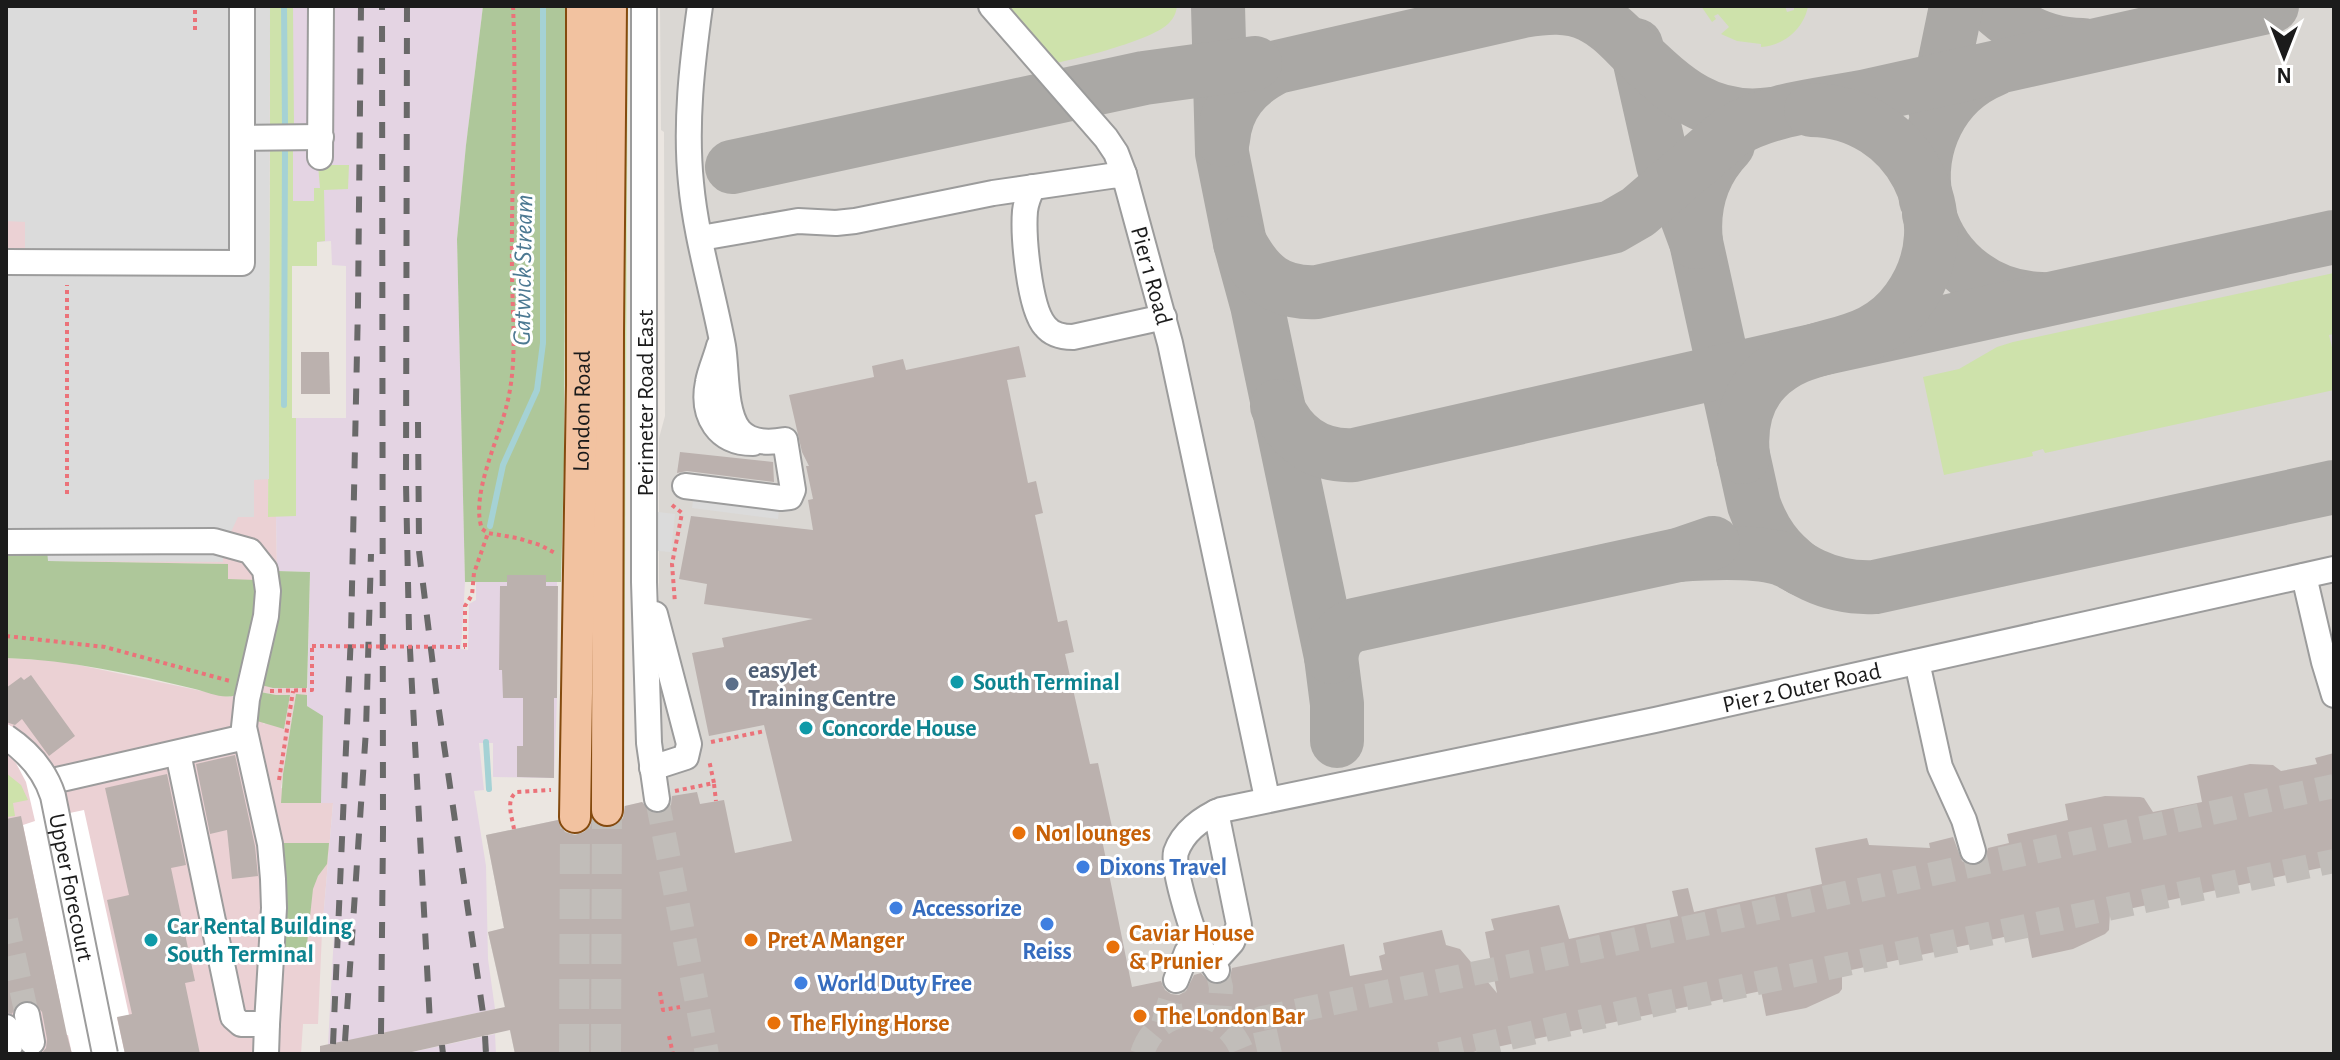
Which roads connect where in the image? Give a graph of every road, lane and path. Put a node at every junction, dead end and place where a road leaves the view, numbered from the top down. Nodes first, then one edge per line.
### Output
1 (195, 6) edge
2 (242, 6) edge
3 (321, 6) edge
4 (513, 6) edge
5 (582, 6) edge
6 (611, 6) edge
7 (644, 6) edge
8 (700, 6) edge
9 (991, 6) edge
10 (195, 30) dead end
11 (242, 138) junction
12 (1124, 174) junction
13 (1033, 187) junction
14 (701, 238) junction
15 (6, 262) edge
16 (67, 262) junction
17 (1164, 317) junction
18 (676, 493) joint
19 (67, 494) dead end
20 (488, 533) junction
21 (6, 542) edge
22 (560, 560) dead end
23 (2334, 569) edge
24 (2304, 576) junction
25 (644, 582) junction
26 (675, 604) dead end
27 (6, 636) edge
28 (1917, 662) junction
29 (250, 686) junction
30 (2334, 695) edge
31 (765, 731) dead end
32 (6, 737) edge
33 (245, 737) junction
34 (705, 743) dead end
35 (178, 753) junction
36 (708, 756) dead end
37 (652, 768) junction
38 (57, 780) dead end
39 (714, 783) junction
40 (664, 798) joint
41 (1267, 798) junction
42 (716, 801) dead end
43 (607, 810) tunnel mouth
44 (1216, 812) junction
45 (575, 817) tunnel mouth
46 (1973, 851) dead end
47 (1196, 941) junction
48 (1176, 980) tunnel mouth
49 (660, 992) dead end
50 (680, 1007) dead end
51 (267, 1024) junction
52 (669, 1036) dead end
53 (105, 1054) edge
54 (266, 1054) edge
55 (673, 1054) edge

1 - 10 path
2 - 11 street
3 - 11 street
4 - 20 path
5 - 45 main road, London Road
6 - 43 main road, London Road
7 - 25 street, Perimeter Road East
8 - 14 street
9 - 12 street, Pier 1 Road
11 - 16 street
12 - 13 street
12 - 17 street, Pier 1 Road
13 - 14 street
13 - 17 street
14 - 18 street
15 - 16 street
16 - 19 path
17 - 41 street, Pier 1 Road
18 - 26 path
20 - 22 path
20 - 29 path, bridge
21 - 29 street
23 - 24 street, Pier 2 Outer Road
24 - 28 street, Pier 2 Outer Road
24 - 30 street
25 - 37 street, Perimeter Road East
25 - 37 street
27 - 29 path
28 - 41 street, Pier 2 Outer Road
28 - 46 street
29 - 33 street
31 - 34 path
32 - 53 street, Upper Forecourt, bridge
33 - 35 street
33 - 51 street
35 - 38 street
35 - 51 street
36 - 39 path
37 - 40 street, Perimeter Road East
39 - 40 path
39 - 42 path
41 - 44 street, Pier 2 Outer Road
44 - 47 street
44 - 47 street
47 - 48 street
49 - 50 path
51 - 54 street
52 - 55 path

